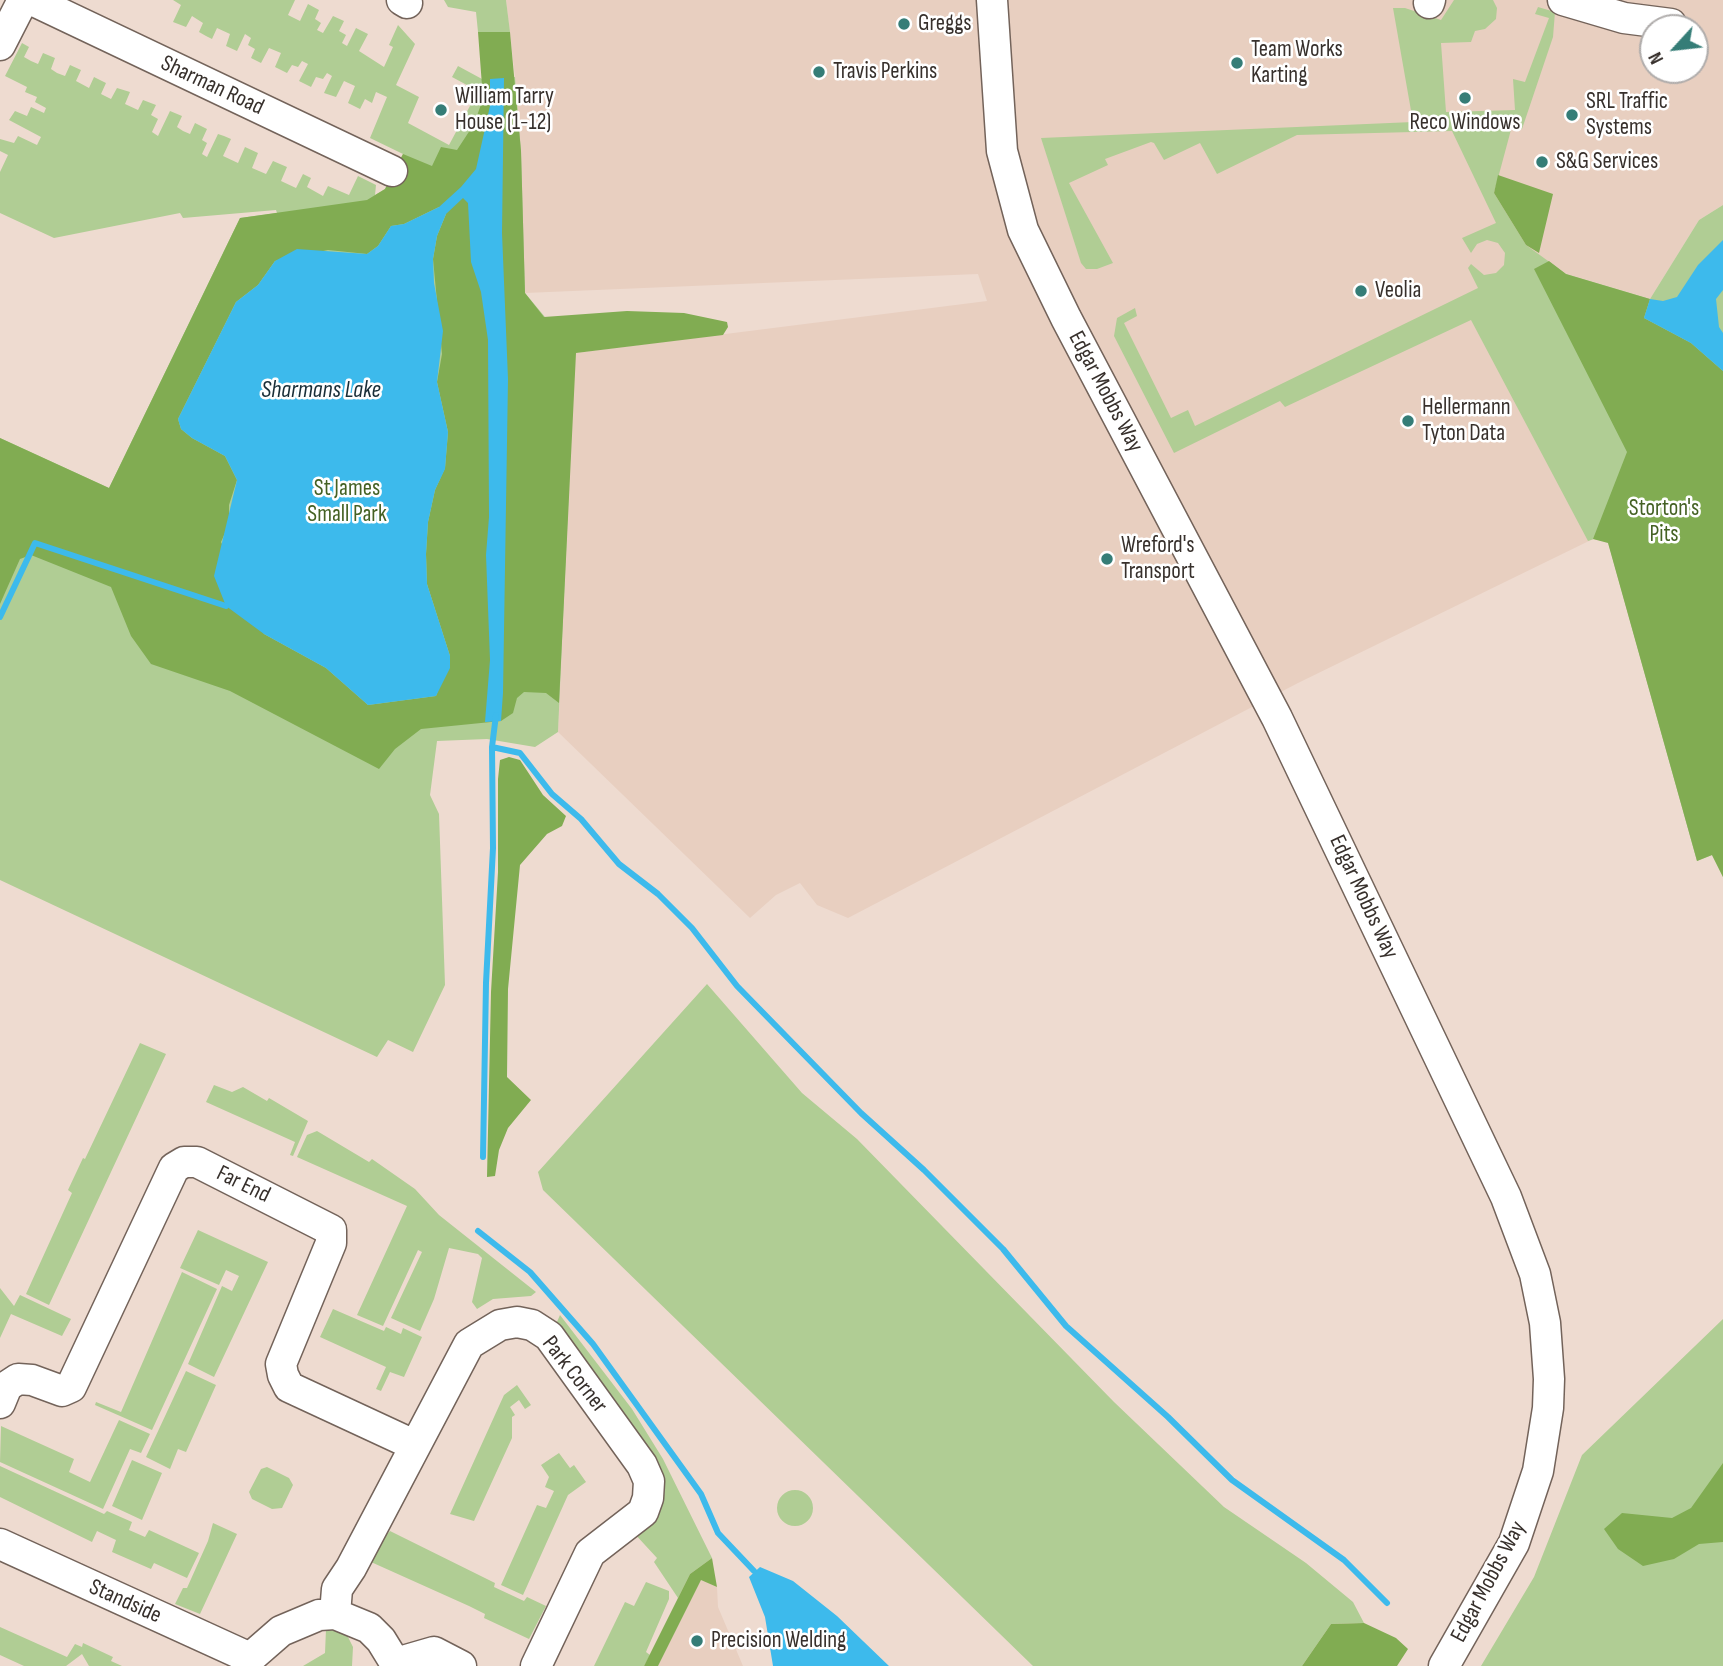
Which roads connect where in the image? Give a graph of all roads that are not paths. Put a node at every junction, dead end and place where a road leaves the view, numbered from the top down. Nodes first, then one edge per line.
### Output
1 (23, 0) edge
2 (32, 0) edge
3 (992, 0) edge
4 (1563, 0) edge
5 (1639, 20) edge
6 (0, 45) edge
7 (392, 172) dead end
8 (0, 1403) edge
9 (414, 1445) junction
10 (0, 1544) edge
11 (335, 1614) junction
12 (248, 1662) edge
13 (397, 1665) edge
14 (461, 1666) edge
15 (536, 1666) edge
16 (1444, 1666) edge

1 - 6 street
2 - 7 street, Sharman Road
3 - 16 street, Edgar Mobbs Way
4 - 5 street
8 - 9 street, Far End
9 - 11 street, Park Corner
9 - 15 street, Park Corner
10 - 12 street, Standside
11 - 12 street
11 - 13 street
13 - 14 street

